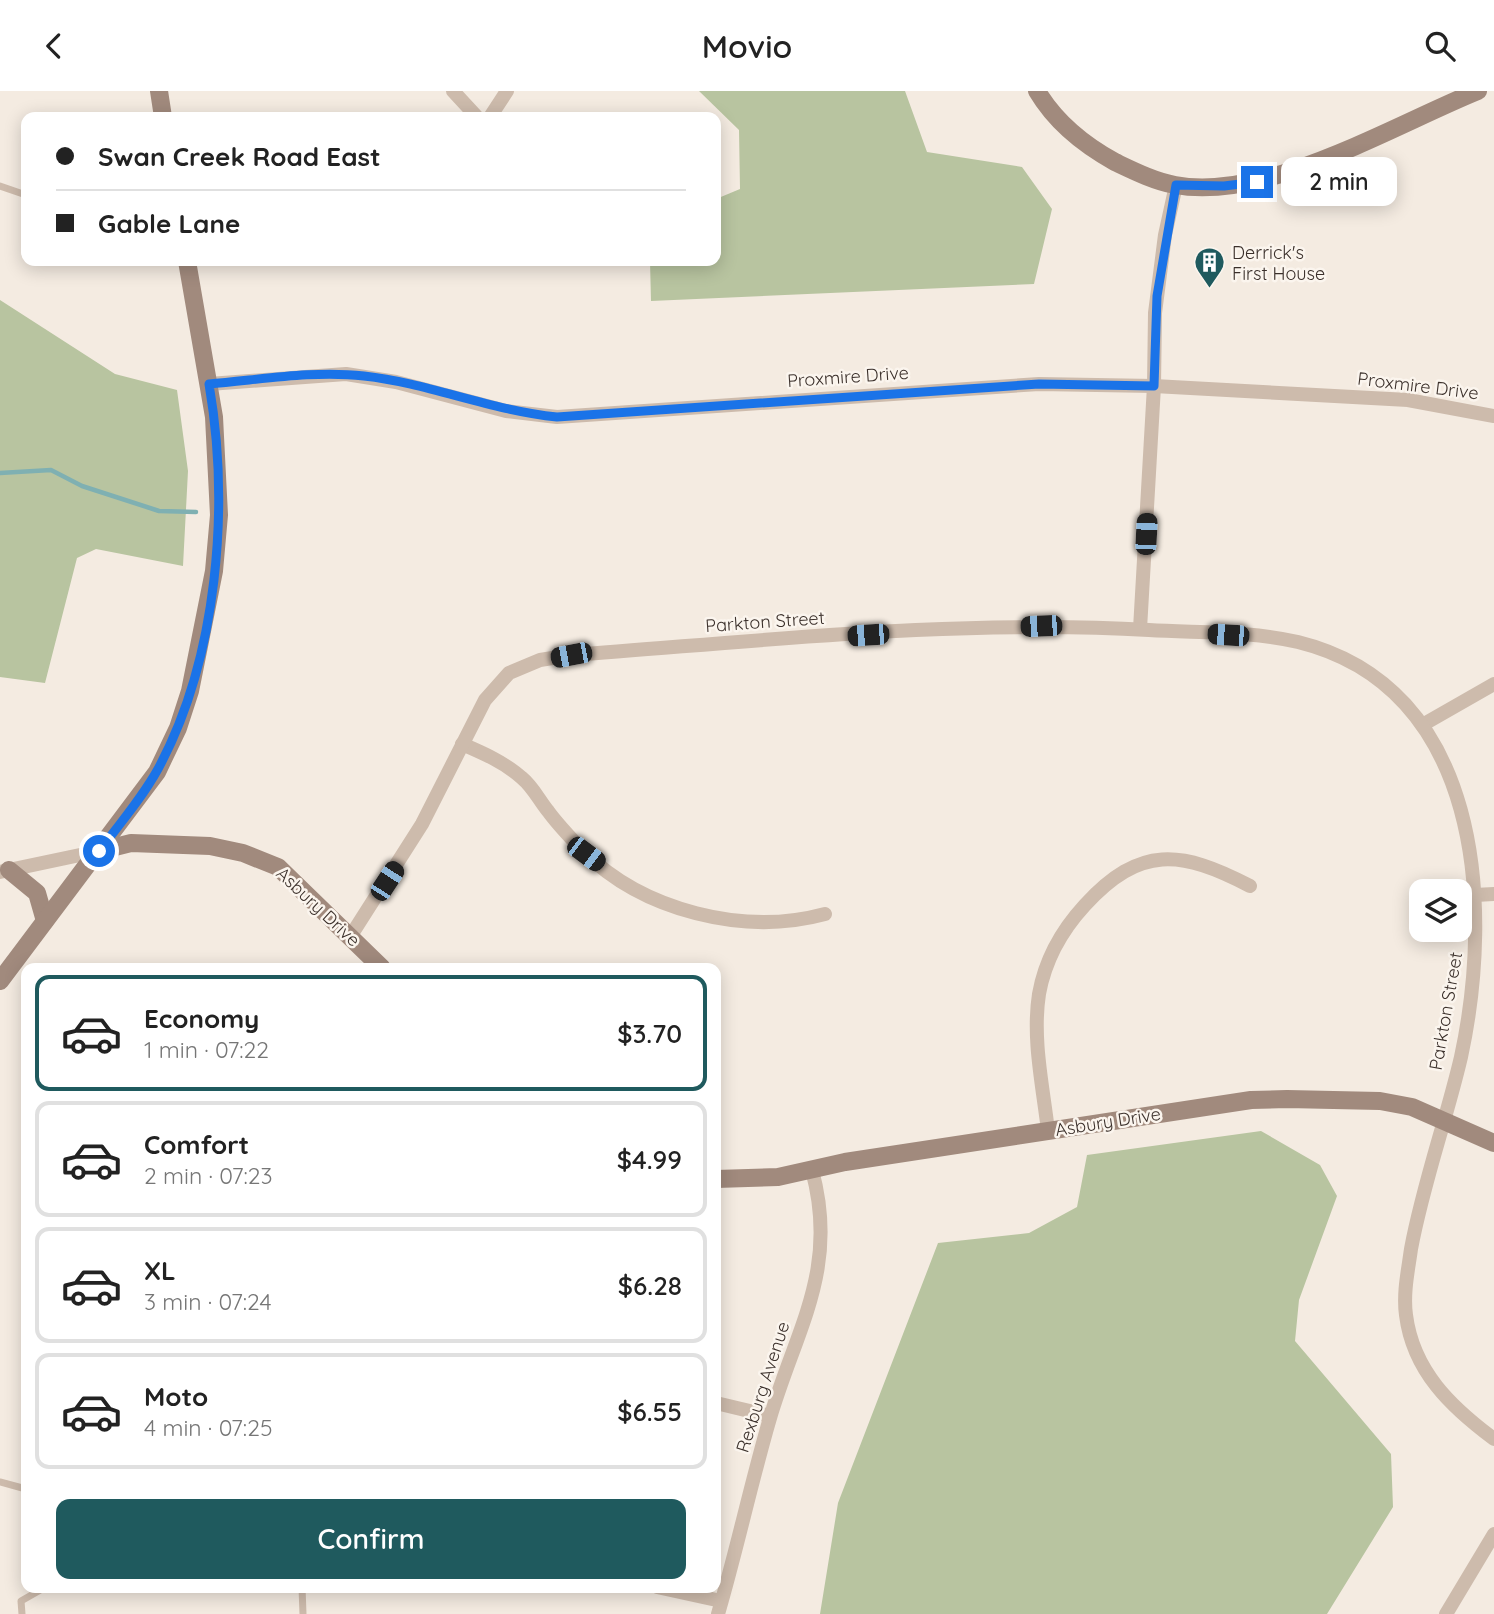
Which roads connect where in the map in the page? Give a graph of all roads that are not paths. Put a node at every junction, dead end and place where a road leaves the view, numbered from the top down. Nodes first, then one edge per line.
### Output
1 (159, 91) edge
2 (453, 91) edge
3 (508, 91) edge
4 (1037, 91) edge
5 (1468, 93) edge
6 (162, 112) edge
7 (472, 112) edge
8 (493, 112) edge
9 (1176, 185) junction
10 (0, 186) edge
11 (21, 193) edge
12 (188, 266) edge
13 (209, 384) junction
14 (1154, 386) junction
15 (1494, 416) edge
16 (1140, 629) junction
17 (1494, 684) edge
18 (1424, 724) junction
19 (462, 744) junction
20 (99, 851) junction
21 (5, 871) edge
22 (1251, 885) dead end
23 (1494, 894) edge
24 (1475, 895) junction
25 (825, 914) dead end
26 (45, 921) junction
27 (350, 937) junction
28 (377, 963) edge
29 (0, 981) edge
30 (1442, 1117) junction
31 (1048, 1131) junction
32 (1494, 1143) edge
33 (812, 1170) junction
34 (721, 1179) edge
35 (721, 1404) edge
36 (770, 1416) junction
37 (1494, 1439) edge
38 (0, 1482) edge
39 (21, 1488) edge
40 (1494, 1534) edge
41 (35, 1593) edge
42 (302, 1593) edge
43 (675, 1593) edge
44 (719, 1608) edge
45 (22, 1614) edge
46 (303, 1614) edge
47 (1446, 1614) edge

1 - 6 street
2 - 7 street
3 - 8 street
4 - 9 street
5 - 9 street
9 - 14 street
10 - 11 lane
12 - 13 street
13 - 14 street, Proxmire Drive
13 - 20 street
14 - 15 street, Proxmire Drive
14 - 16 street
16 - 18 street, Parkton Street
16 - 19 street, Parkton Street
17 - 18 street
18 - 24 street, Parkton Street
19 - 25 street
19 - 27 street, Parkton Street
20 - 21 street, Asbury Drive
20 - 26 street
20 - 27 street, Asbury Drive
21 - 26 street
22 - 31 street
23 - 24 street
24 - 30 street, Parkton Street
26 - 29 street
27 - 28 street, Asbury Drive
30 - 31 street, Asbury Drive
30 - 32 street, Asbury Drive
30 - 37 street, Parkton Street
31 - 33 street, Asbury Drive
33 - 34 street, Asbury Drive
33 - 36 street, Rexburg Avenue
35 - 36 street
36 - 44 street, Rexburg Avenue
38 - 39 lane
40 - 47 street
41 - 45 lane
42 - 46 lane
43 - 44 street

